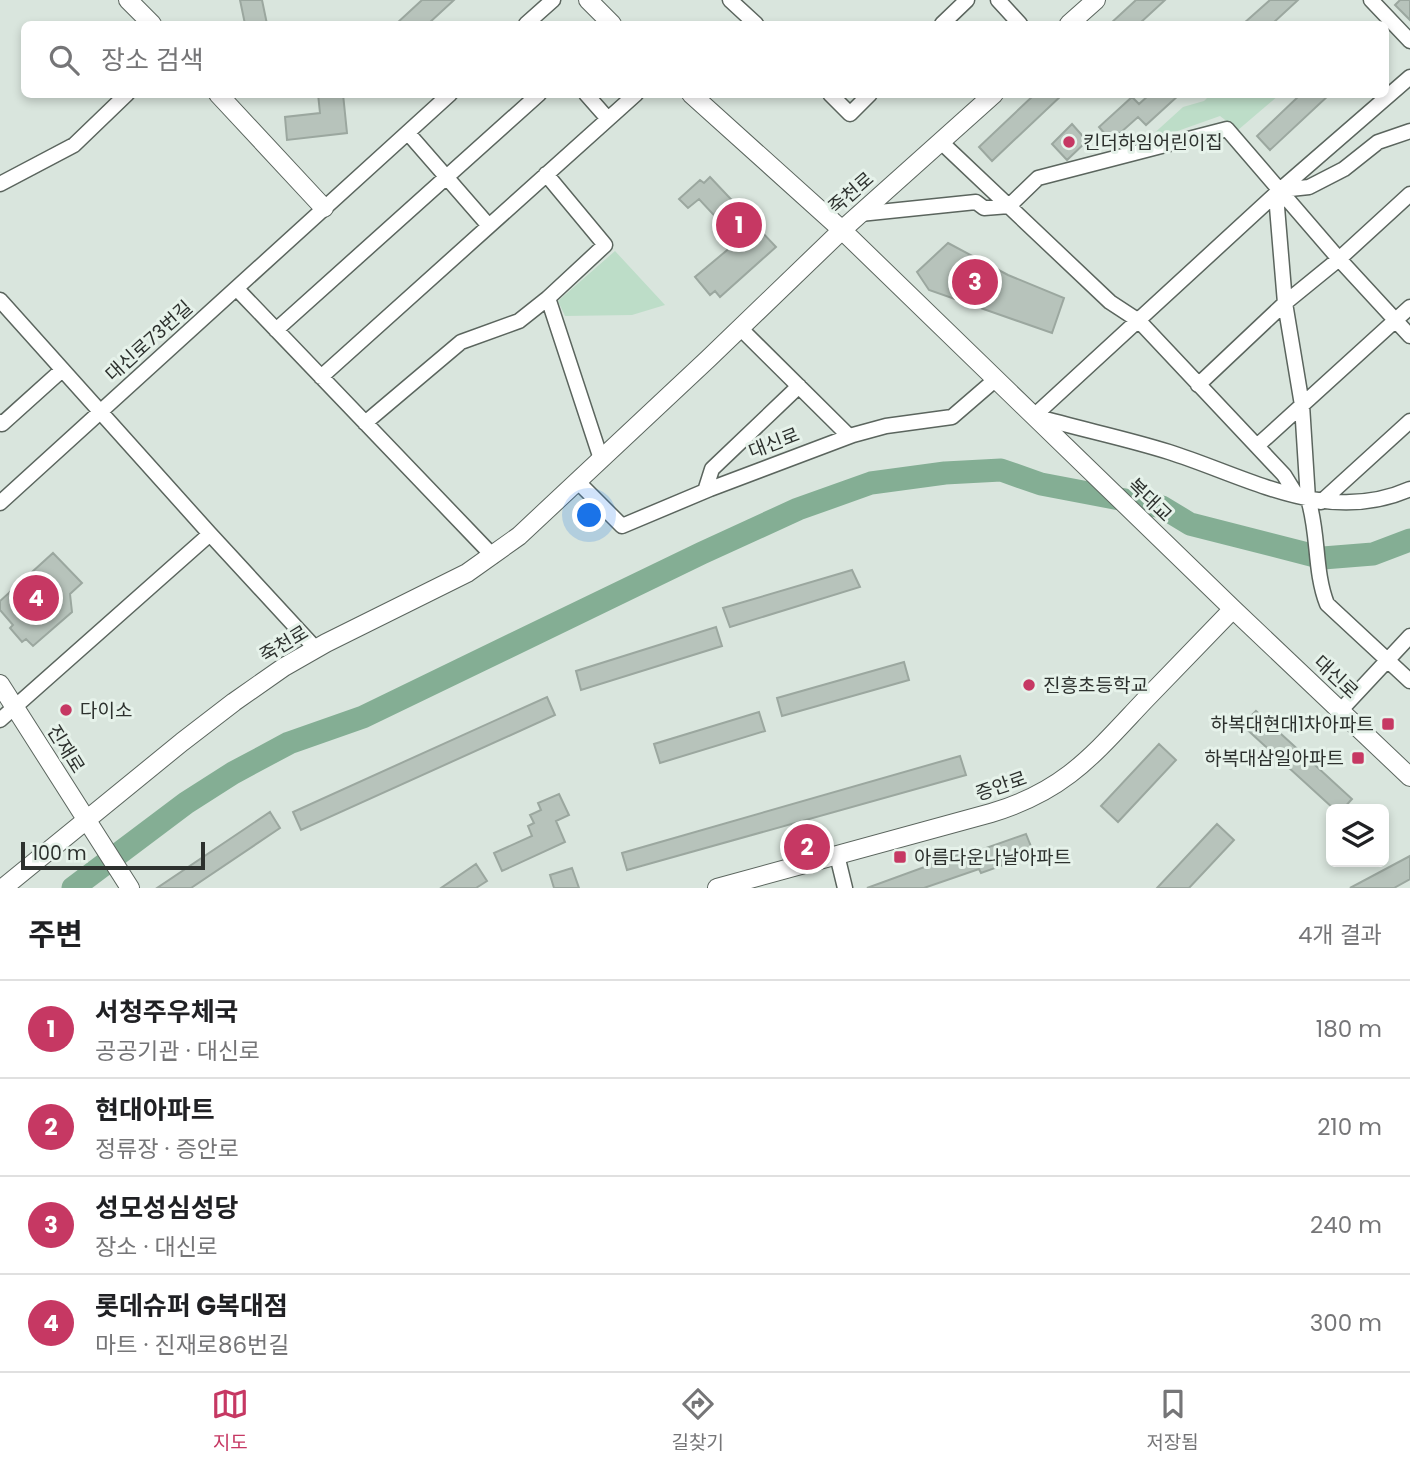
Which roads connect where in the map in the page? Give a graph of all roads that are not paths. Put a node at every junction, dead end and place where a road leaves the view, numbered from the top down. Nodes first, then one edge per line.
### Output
1 (128, 0) edge
2 (553, 0) edge
3 (588, 0) edge
4 (730, 0) edge
5 (967, 0) edge
6 (998, 0) edge
7 (1096, 0) edge
8 (1371, 0) edge
9 (149, 21) edge
10 (529, 21) edge
11 (609, 21) edge
12 (753, 21) edge
13 (945, 21) edge
14 (1017, 21) edge
15 (1072, 21) edge
16 (1410, 41) edge
17 (1410, 77) edge
18 (1389, 95) edge
19 (123, 98) edge
20 (222, 98) edge
21 (446, 98) edge
22 (535, 98) edge
23 (590, 98) edge
24 (632, 98) edge
25 (695, 98) edge
26 (834, 98) edge
27 (866, 98) edge
28 (990, 98) edge
29 (1386, 98) edge
30 (608, 119) junction
31 (1410, 131) edge
32 (408, 132) junction
33 (942, 142) junction
34 (546, 174) junction
35 (446, 177) junction
36 (0, 184) edge
37 (1281, 190) junction
38 (1410, 194) edge
39 (1009, 206) junction
40 (324, 208) junction
41 (860, 214) junction
42 (489, 226) junction
43 (842, 230) junction
44 (1339, 259) junction
45 (237, 289) junction
46 (548, 299) junction
47 (0, 300) edge
48 (1285, 303) junction
49 (1410, 307) edge
50 (1396, 320) junction
51 (1139, 321) junction
52 (740, 328) junction
53 (276, 330) junction
54 (1410, 336) edge
55 (62, 370) junction
56 (321, 377) junction
57 (996, 379) junction
58 (1198, 385) junction
59 (799, 386) junction
60 (1302, 405) junction
61 (101, 413) junction
62 (1036, 418) junction
63 (1410, 421) edge
64 (0, 422) edge
65 (365, 423) junction
66 (849, 436) junction
67 (1257, 446) junction
68 (601, 459) junction
69 (577, 481) junction
70 (1410, 489) edge
71 (705, 491) junction
72 (0, 503) edge
73 (1309, 503) junction
74 (210, 534) junction
75 (493, 556) junction
76 (1233, 609) junction
77 (1410, 636) edge
78 (316, 649) junction
79 (1388, 660) junction
80 (1410, 681) edge
81 (0, 684) edge
82 (15, 707) junction
83 (1340, 710) junction
84 (0, 720) edge
85 (1410, 777) edge
86 (85, 821) junction
87 (838, 855) junction
88 (129, 886) edge
89 (3, 888) edge
90 (717, 888) edge
91 (845, 888) edge

1 - 9 street
2 - 10 street
3 - 11 street
4 - 12 street
5 - 13 street
6 - 14 street
7 - 15 street
8 - 16 street
17 - 18 street
19 - 36 street
20 - 40 street
21 - 32 street, 대신로73번길
22 - 35 street
23 - 30 street
24 - 30 street
25 - 43 street
26 - 27 street
28 - 33 street, 죽천로
29 - 37 street
30 - 34 street
31 - 37 street
32 - 35 street
32 - 40 street, 대신로73번길
33 - 39 street
33 - 41 street, 죽천로
34 - 42 street
34 - 46 street
35 - 42 street
35 - 53 street
37 - 39 street
37 - 44 street
37 - 48 street
37 - 51 street
38 - 44 street
39 - 41 street
39 - 51 street
40 - 45 street, 대신로73번길
41 - 43 street, 죽천로
42 - 56 street
43 - 52 street, 죽천로
43 - 57 street
44 - 48 street
44 - 50 street
45 - 53 street
45 - 61 street, 대신로73번길
46 - 65 street
46 - 68 street
47 - 55 street
48 - 58 street
48 - 60 street
49 - 50 street
50 - 54 street
50 - 60 street
51 - 58 street
51 - 62 street
52 - 59 street
52 - 68 street, 죽천로
53 - 56 street
55 - 61 street
55 - 64 street
56 - 65 street
57 - 62 street
57 - 66 street, 대신로
58 - 67 street
59 - 66 street
59 - 71 street
60 - 67 street
60 - 73 street
61 - 72 street, 대신로73번길
61 - 74 street
62 - 73 street
62 - 76 street, 복대교
63 - 73 street
65 - 75 street
66 - 71 street, 대신로
67 - 73 street
68 - 69 street, 죽천로
69 - 71 street, 대신로
69 - 75 street, 죽천로
70 - 73 street
73 - 79 street
74 - 78 street
74 - 82 street
75 - 78 street, 죽천로
76 - 83 street, 대신로
76 - 87 street, 증안로
77 - 79 street
78 - 86 street, 죽천로
79 - 80 street
79 - 83 street
81 - 82 street, 진재로
82 - 84 street
82 - 86 street, 진재로
83 - 85 street, 대신로
86 - 88 street, 진재로
86 - 89 street, 죽천로
87 - 90 street, 증안로
87 - 91 street

